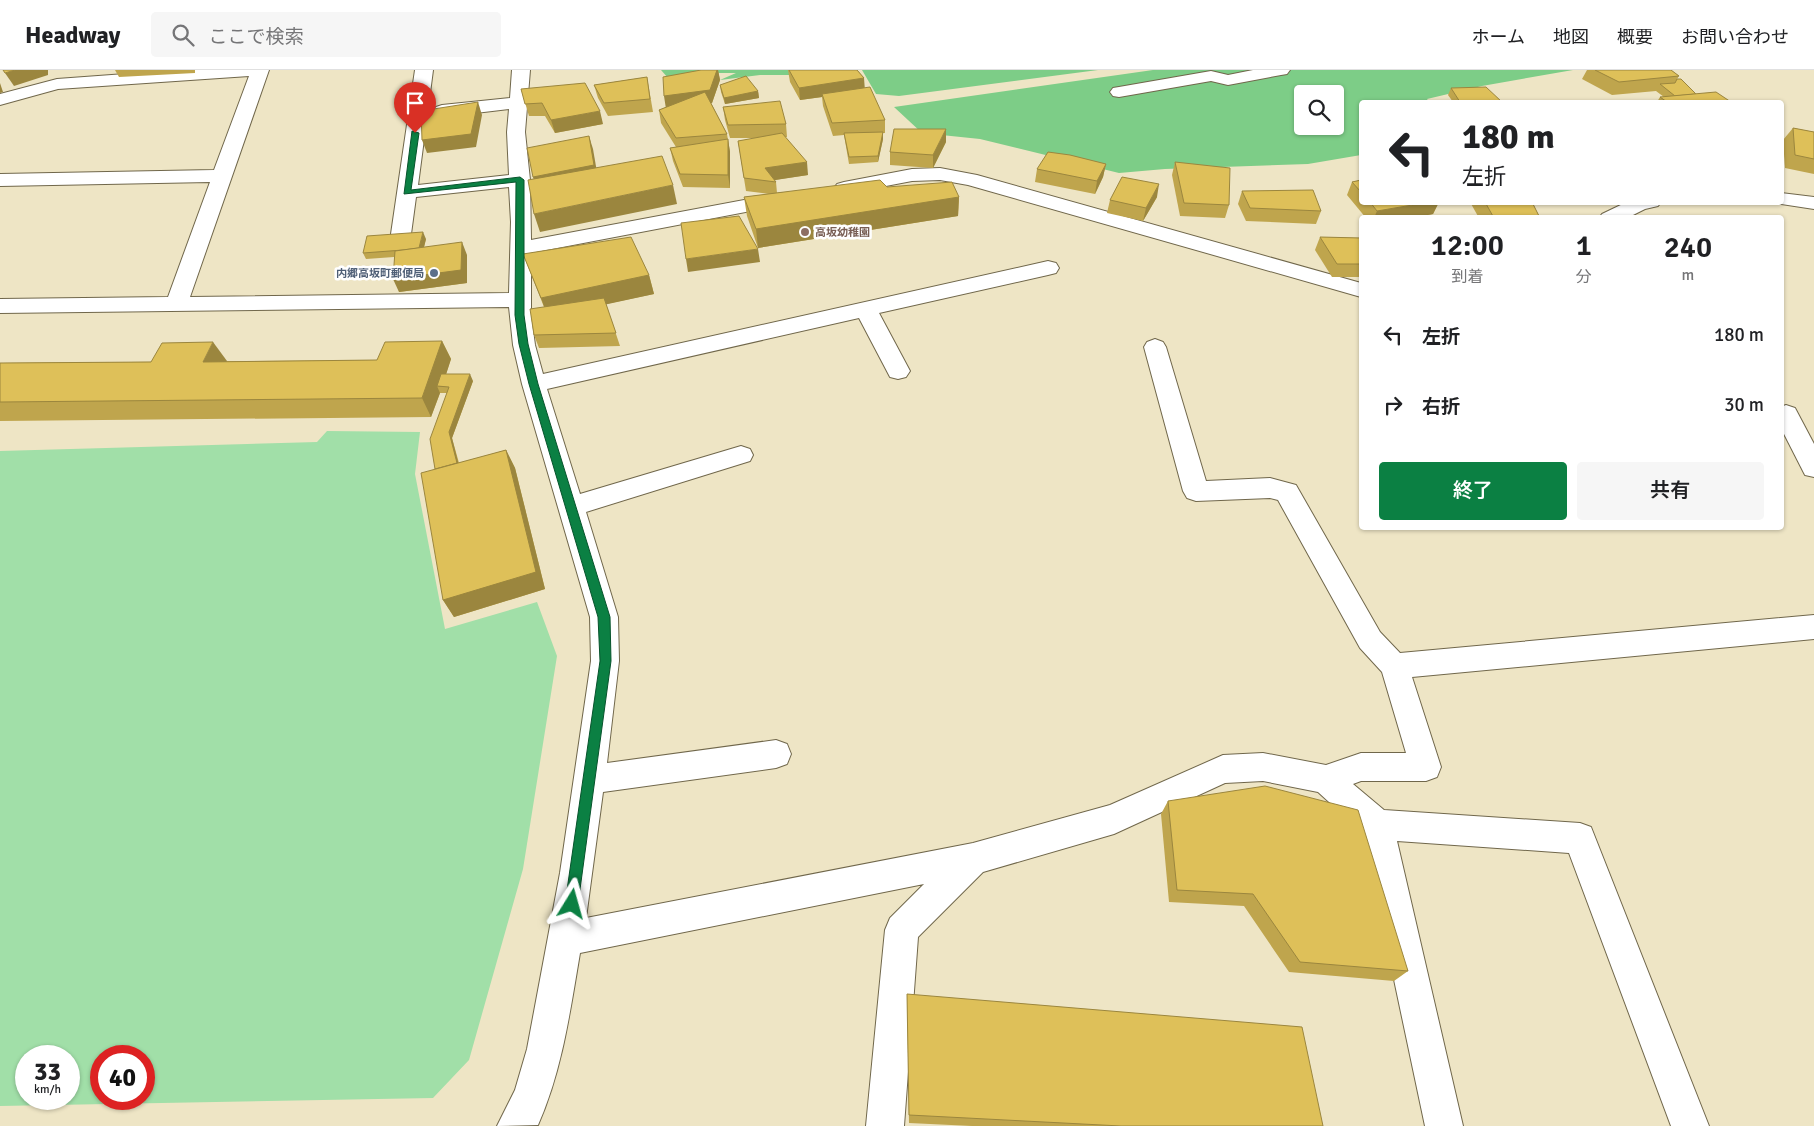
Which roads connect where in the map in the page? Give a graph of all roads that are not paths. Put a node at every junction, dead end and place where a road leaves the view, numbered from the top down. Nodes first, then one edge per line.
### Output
1 (255, 70) edge
2 (260, 70) edge
3 (424, 70) edge
4 (521, 70) edge
5 (1281, 70) edge
6 (1119, 92) dead end
7 (0, 100) edge
8 (518, 103) junction
9 (418, 113) junction
10 (222, 176) junction
11 (0, 180) edge
12 (520, 180) junction
13 (407, 192) junction
14 (1784, 199) edge
15 (1814, 203) edge
16 (1641, 205) edge
17 (1616, 215) edge
18 (401, 234) edge
19 (520, 248) junction
20 (1048, 268) dead end
21 (1359, 289) edge
22 (520, 300) junction
23 (176, 304) junction
24 (0, 306) edge
25 (866, 309) junction
26 (1155, 347) dead end
27 (898, 371) dead end
28 (534, 384) junction
29 (1786, 414) dead end
30 (741, 455) dead end
31 (1814, 468) edge
32 (571, 507) junction
33 (1814, 627) edge
34 (1394, 666) junction
35 (776, 754) dead end
36 (1326, 779) junction
37 (589, 780) junction
38 (1378, 824) junction
39 (973, 859) junction
40 (566, 939) junction
41 (516, 1126) edge
42 (885, 1126) edge
43 (1444, 1126) edge
44 (1690, 1126) edge

1 - 7 street
2 - 10 street
3 - 9 street
4 - 8 street
5 - 6 street
8 - 9 street
8 - 12 street
9 - 13 street
10 - 11 street
10 - 23 street
12 - 13 street
12 - 19 street
13 - 18 street
14 - 15 street
16 - 17 street
19 - 21 street
19 - 22 street
20 - 25 street
22 - 23 street
22 - 28 street
23 - 24 street
25 - 27 street
25 - 28 street
26 - 34 street
28 - 32 street
29 - 31 street
30 - 32 street
32 - 37 street
33 - 34 street
34 - 36 street
35 - 37 street
36 - 38 street
36 - 39 street
37 - 40 street
38 - 43 street
38 - 44 street
39 - 40 street
39 - 42 street
40 - 41 street

